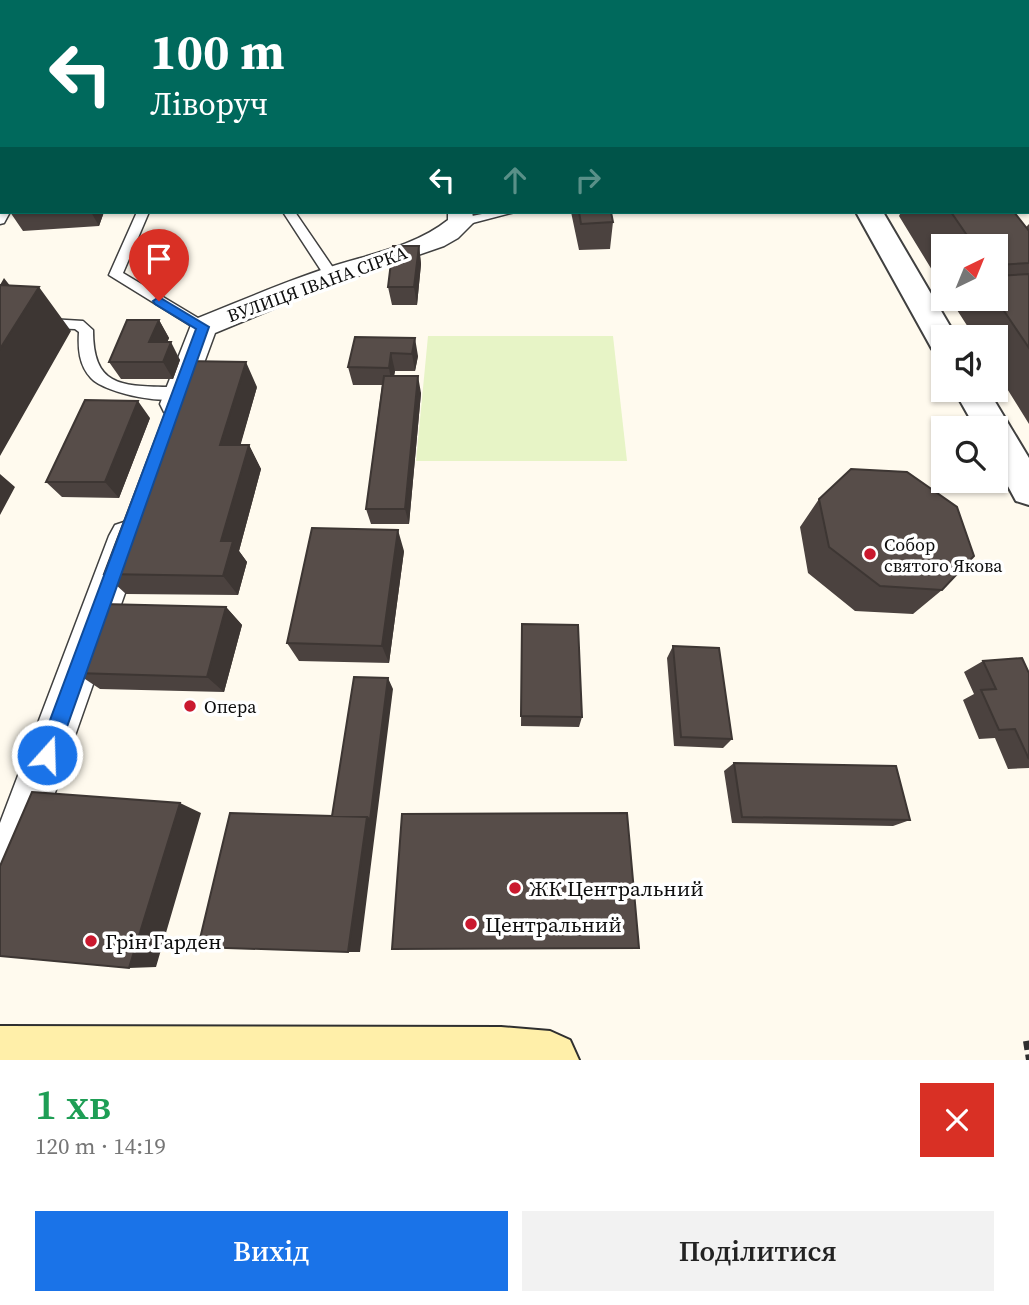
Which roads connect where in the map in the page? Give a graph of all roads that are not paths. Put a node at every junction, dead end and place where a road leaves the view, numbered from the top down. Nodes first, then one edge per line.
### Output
1 (143, 214) edge
2 (290, 214) edge
3 (490, 214) edge
4 (870, 214) edge
5 (461, 217) edge
6 (331, 275) junction
7 (0, 321) edge
8 (934, 325) edge
9 (203, 327) junction
10 (179, 393) junction
11 (165, 432) edge
12 (1008, 454) edge
13 (1029, 490) edge
14 (136, 509) edge
15 (0, 884) edge
16 (0, 1055) edge
17 (517, 1059) edge

1 - 9 lane
2 - 6 lane
3 - 5 lane
4 - 8 street
5 - 6 street, ВУЛИЦЯ ІВАНА СІРКА
6 - 9 street, ВУЛИЦЯ ІВАНА СІРКА
7 - 10 lane
9 - 10 street
10 - 11 street
12 - 13 street
14 - 15 street
16 - 17 main road

